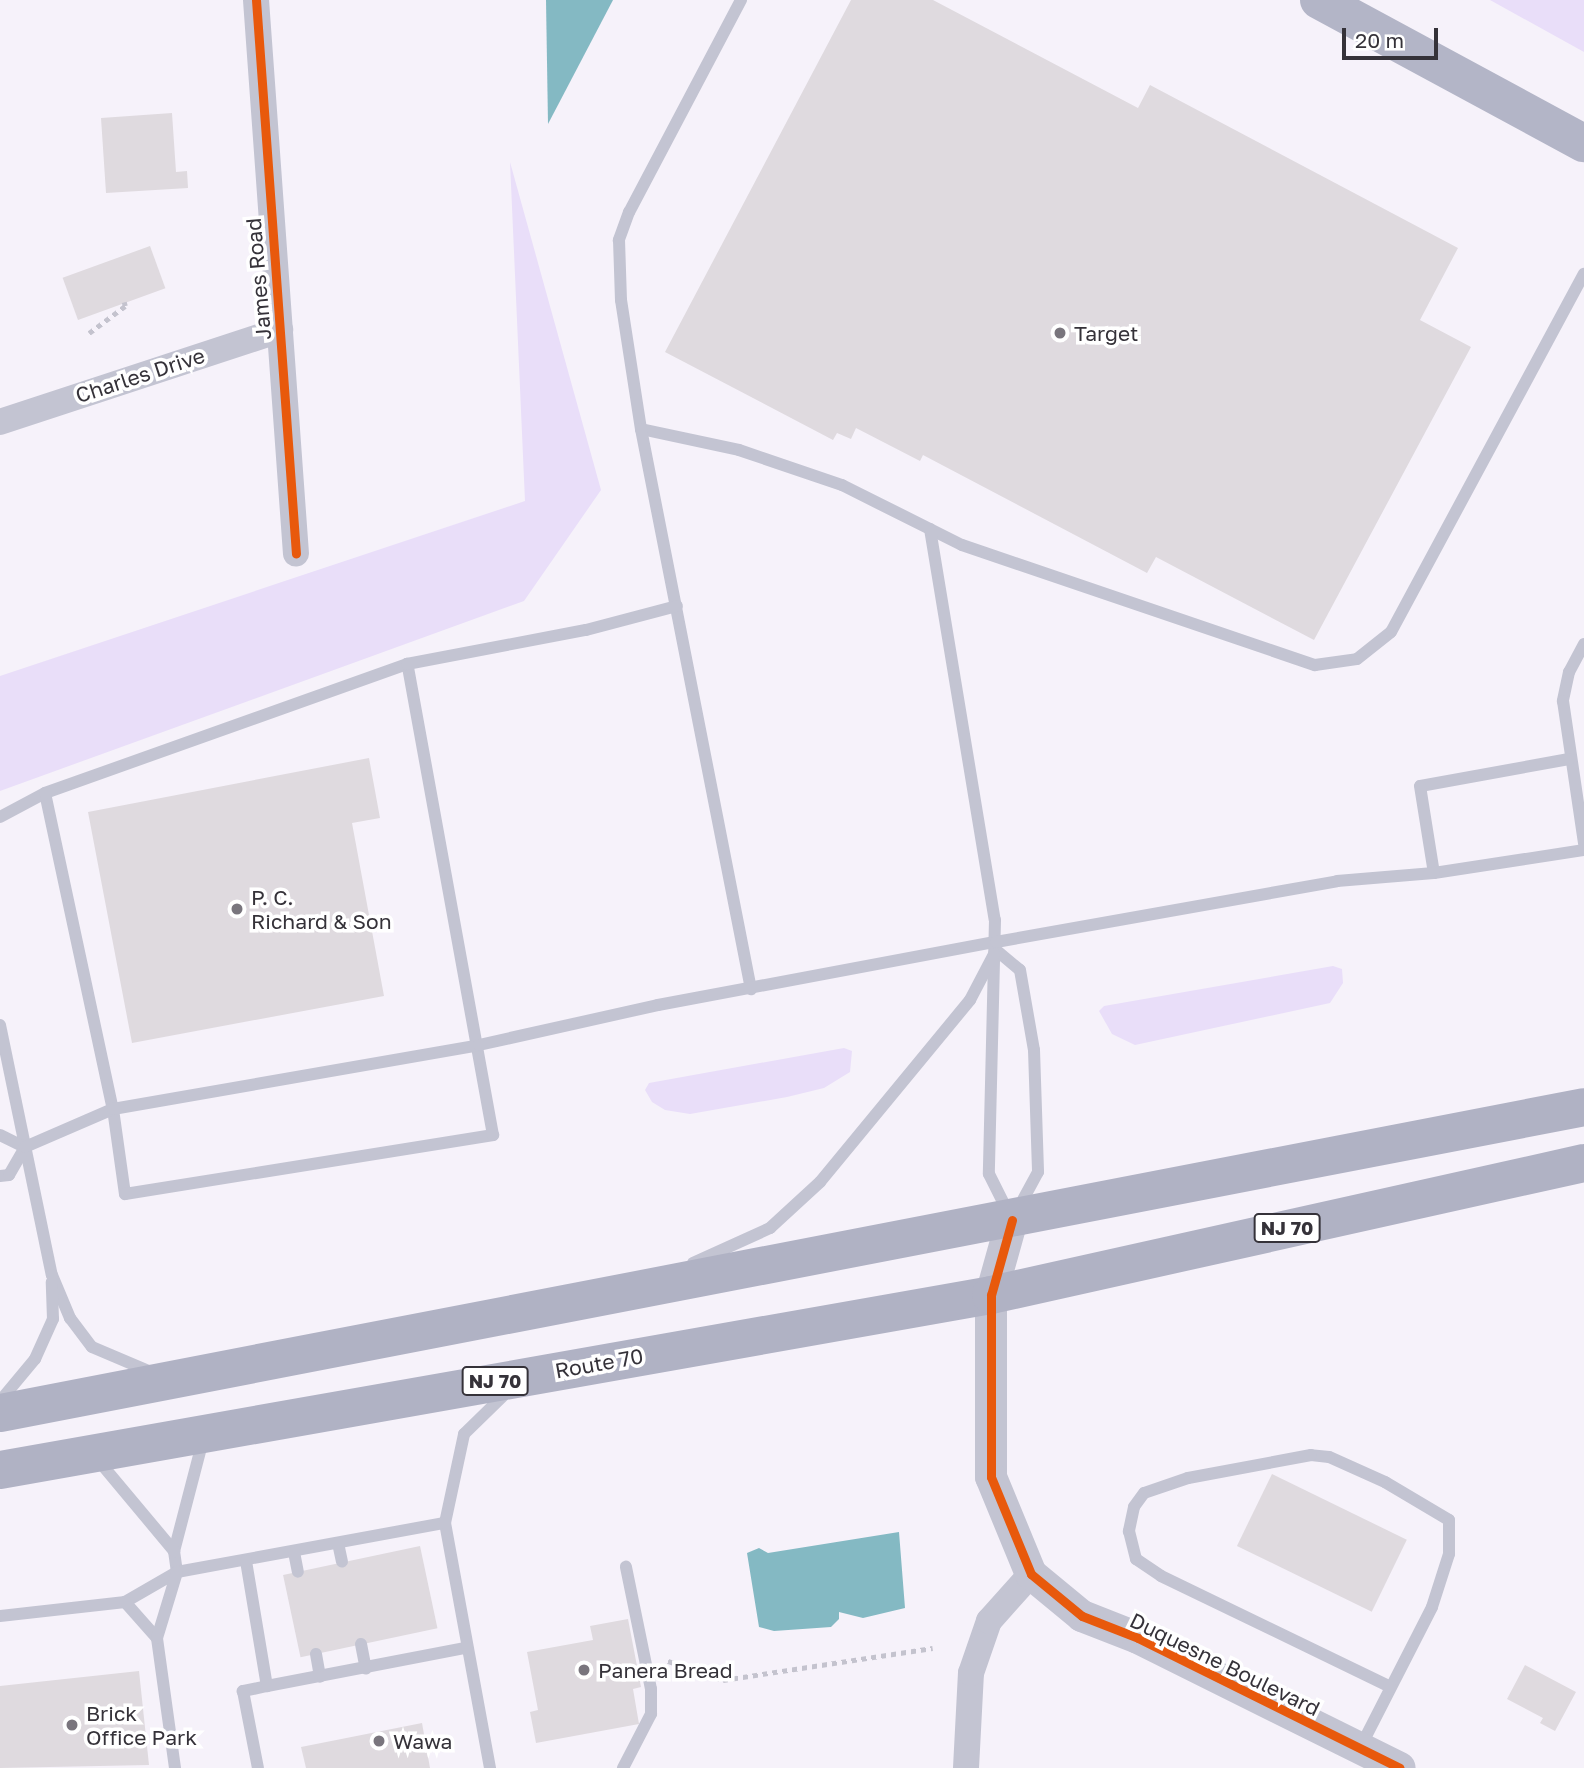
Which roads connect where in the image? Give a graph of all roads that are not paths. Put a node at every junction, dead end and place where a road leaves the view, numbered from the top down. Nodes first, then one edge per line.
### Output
1 (256, 0) edge
2 (741, 0) edge
3 (1319, 0) edge
4 (1584, 143) edge
5 (1584, 274) edge
6 (280, 330) junction
7 (0, 422) edge
8 (641, 429) junction
9 (930, 529) junction
10 (296, 554) dead end
11 (677, 606) junction
12 (1584, 643) edge
13 (407, 664) junction
14 (1569, 760) junction
15 (45, 793) junction
16 (0, 817) edge
17 (1584, 843) edge
18 (1584, 850) edge
19 (1434, 873) junction
20 (996, 946) junction
21 (751, 989) junction
22 (0, 1025) edge
23 (479, 1045) junction
24 (1582, 1104) edge
25 (113, 1109) junction
26 (0, 1135) edge
27 (25, 1147) junction
28 (1584, 1163) edge
29 (0, 1177) edge
30 (1012, 1220) junction
31 (52, 1275) junction
32 (990, 1295) junction
33 (607, 1299) junction
34 (523, 1377) junction
35 (174, 1382) junction
36 (0, 1401) edge
37 (0, 1413) edge
38 (206, 1432) junction
39 (90, 1452) junction
40 (0, 1470) edge
41 (445, 1523) junction
42 (338, 1543) junction
43 (174, 1551) junction
44 (294, 1552) junction
45 (246, 1561) junction
46 (342, 1562) dead end
47 (626, 1567) dead end
48 (177, 1572) junction
49 (298, 1572) dead end
50 (1031, 1574) junction
51 (125, 1602) junction
52 (0, 1616) edge
53 (156, 1639) junction
54 (361, 1644) dead end
55 (466, 1648) junction
56 (316, 1654) dead end
57 (366, 1669) junction
58 (320, 1677) junction
59 (267, 1686) junction
60 (1391, 1688) junction
61 (1360, 1748) junction
62 (175, 1768) edge
63 (258, 1768) edge
64 (490, 1768) edge
65 (623, 1768) edge
66 (966, 1768) edge
67 (1400, 1768) edge

1 - 6 street, James Road
2 - 8 lane
3 - 4 main road
5 - 9 lane
6 - 7 street, Charles Drive
6 - 10 street, James Road
8 - 9 lane
8 - 11 lane
9 - 20 lane
11 - 13 lane
11 - 21 lane
12 - 14 lane
13 - 15 lane
13 - 23 lane
14 - 17 lane
14 - 19 lane
15 - 16 lane
15 - 25 lane
18 - 19 lane
19 - 20 lane
20 - 21 lane
20 - 30 lane
20 - 30 lane
20 - 33 lane
21 - 23 lane
22 - 27 lane
23 - 25 lane
23 - 25 lane
24 - 30 highway
25 - 27 lane
26 - 27 lane
27 - 29 lane
27 - 31 lane
28 - 32 highway, NJ 70
30 - 32 street, Duquesne Boulevard
30 - 33 highway
31 - 35 lane
31 - 36 lane
32 - 34 highway, Route 70 / NJ 70
32 - 50 street, Duquesne Boulevard
33 - 35 highway
34 - 38 highway, Route 70 / NJ 70
34 - 41 lane
35 - 37 highway
38 - 39 highway, Route 70 / NJ 70
38 - 43 lane
39 - 40 highway, Route 70 / NJ 70
39 - 43 lane
41 - 42 lane
41 - 55 lane
42 - 44 lane
42 - 46 lane
43 - 48 lane
44 - 45 lane
44 - 49 lane
45 - 48 lane
45 - 59 lane
47 - 65 lane
48 - 51 lane
48 - 53 lane
50 - 61 street, Duquesne Boulevard
50 - 66 street
51 - 52 lane
51 - 53 lane
53 - 62 lane
54 - 57 lane
55 - 57 lane
55 - 64 lane
56 - 58 lane
57 - 58 lane
58 - 59 lane
59 - 63 lane
60 - 60 lane
60 - 61 lane
61 - 67 street, Duquesne Boulevard

